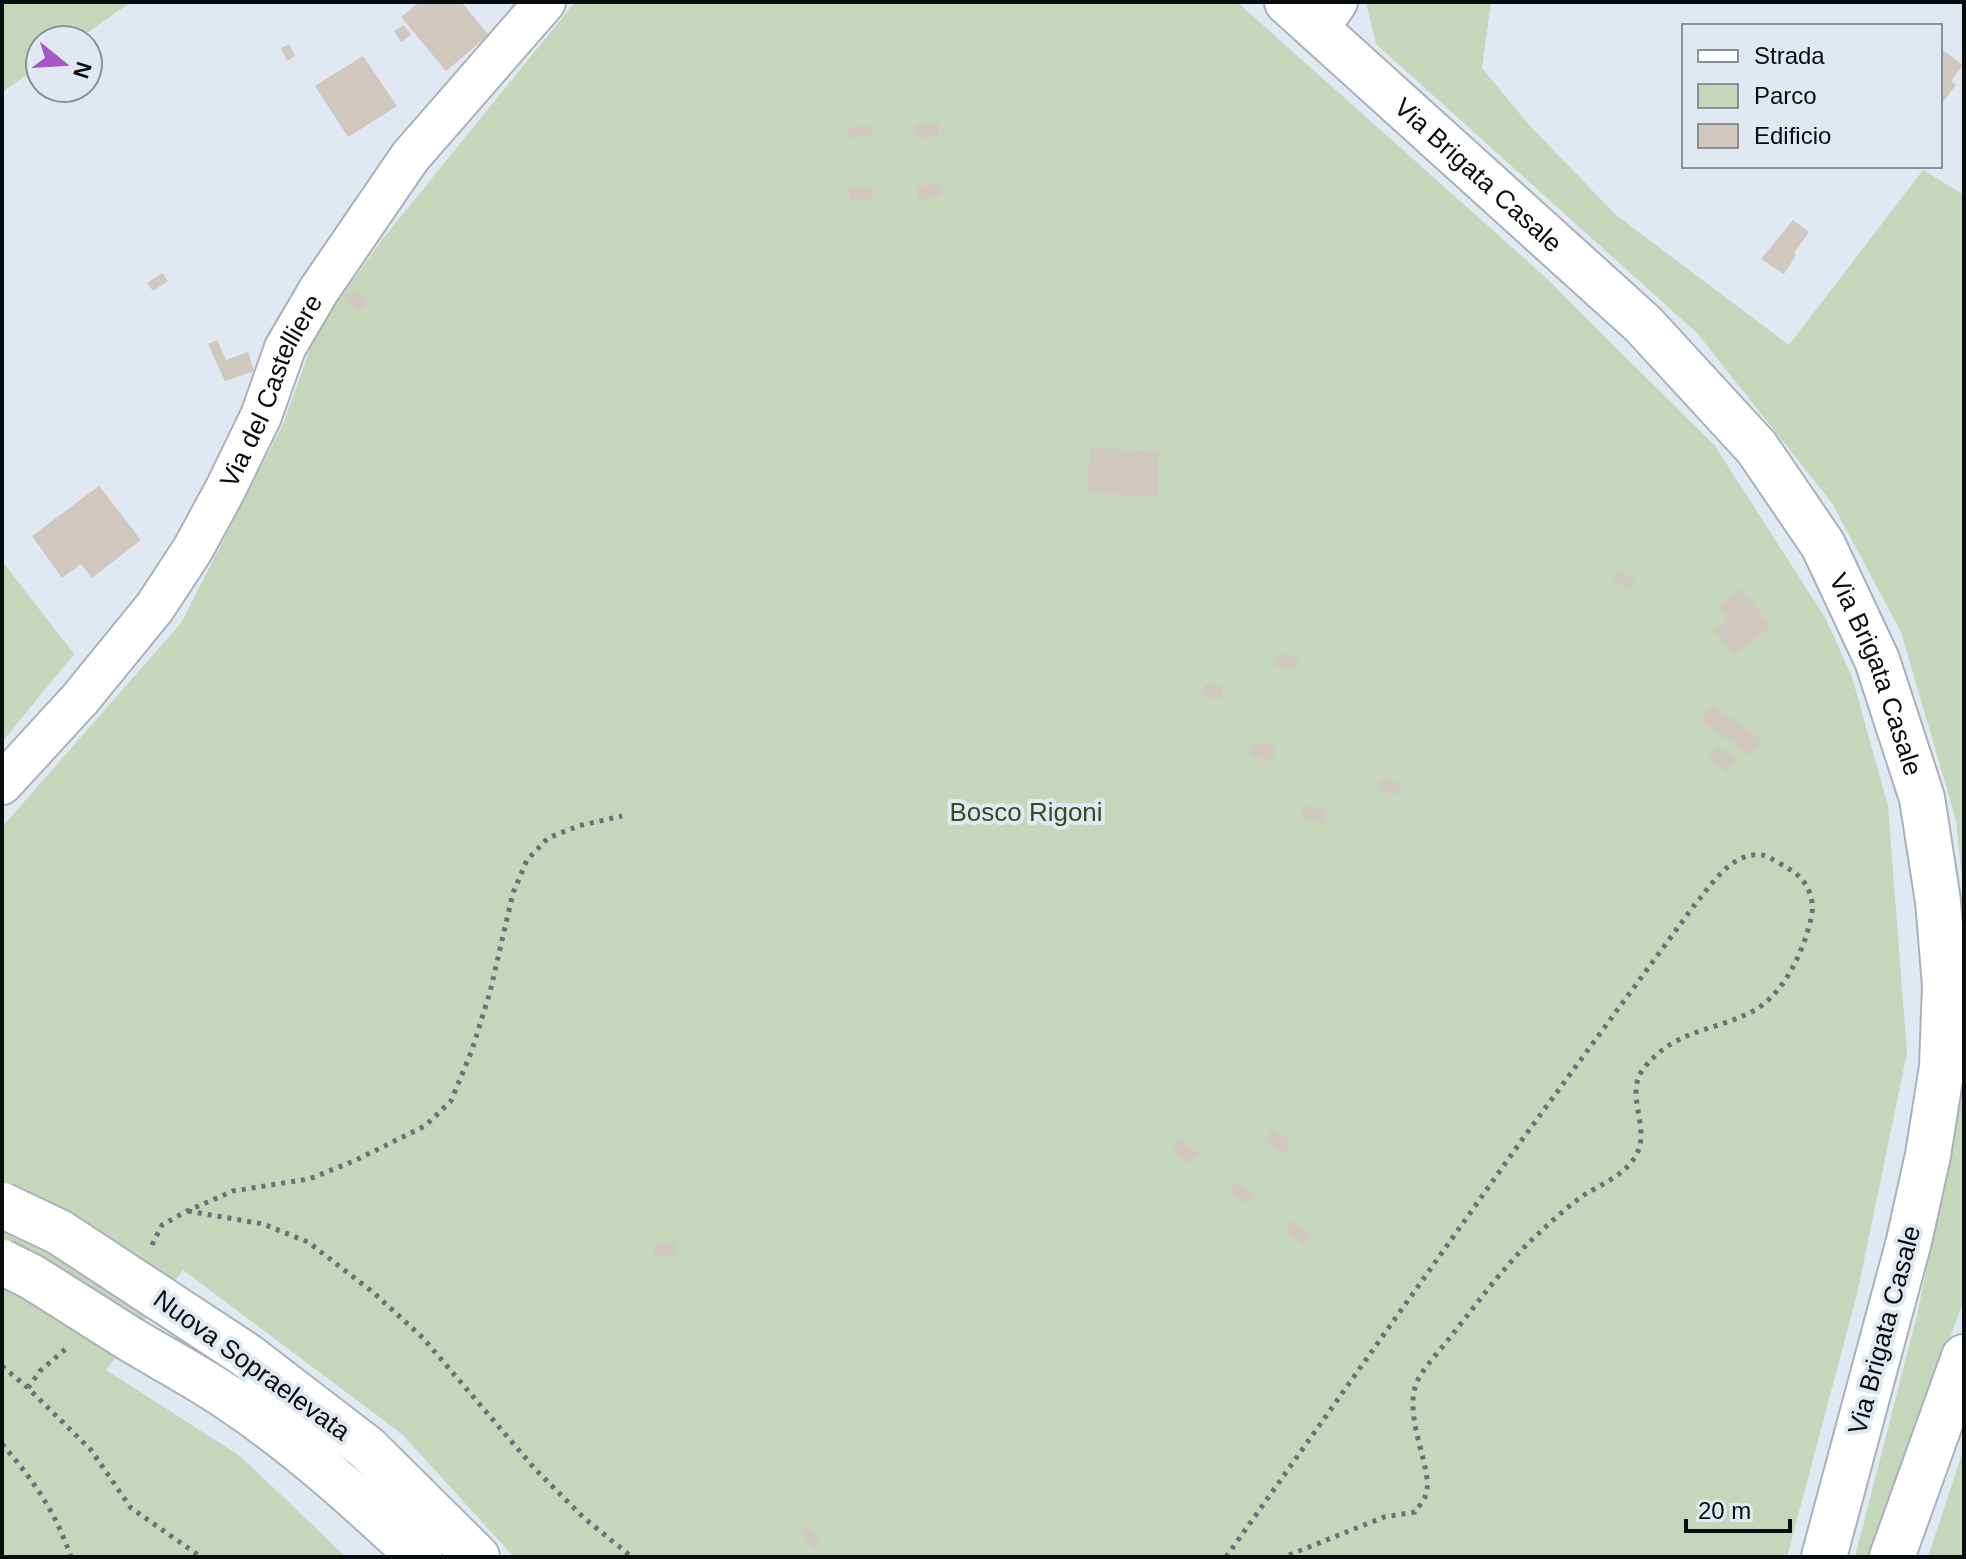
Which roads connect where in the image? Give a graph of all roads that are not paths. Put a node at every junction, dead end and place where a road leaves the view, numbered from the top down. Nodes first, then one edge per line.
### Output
1 (545, 2) edge
2 (1314, 11) edge
3 (2, 784) edge
4 (2, 1205) edge
5 (2, 1262) edge
6 (1964, 1357) edge
7 (420, 1557) edge
8 (477, 1557) edge
9 (1824, 1557) edge
10 (1892, 1557) edge

1 - 3 street, Via del Castelliere
2 - 9 main road, Via Brigata Casale
4 - 8 main road, Nuova Sopraelevata, bridge
5 - 7 main road, Nuova Sopraelevata, bridge
6 - 10 main road

